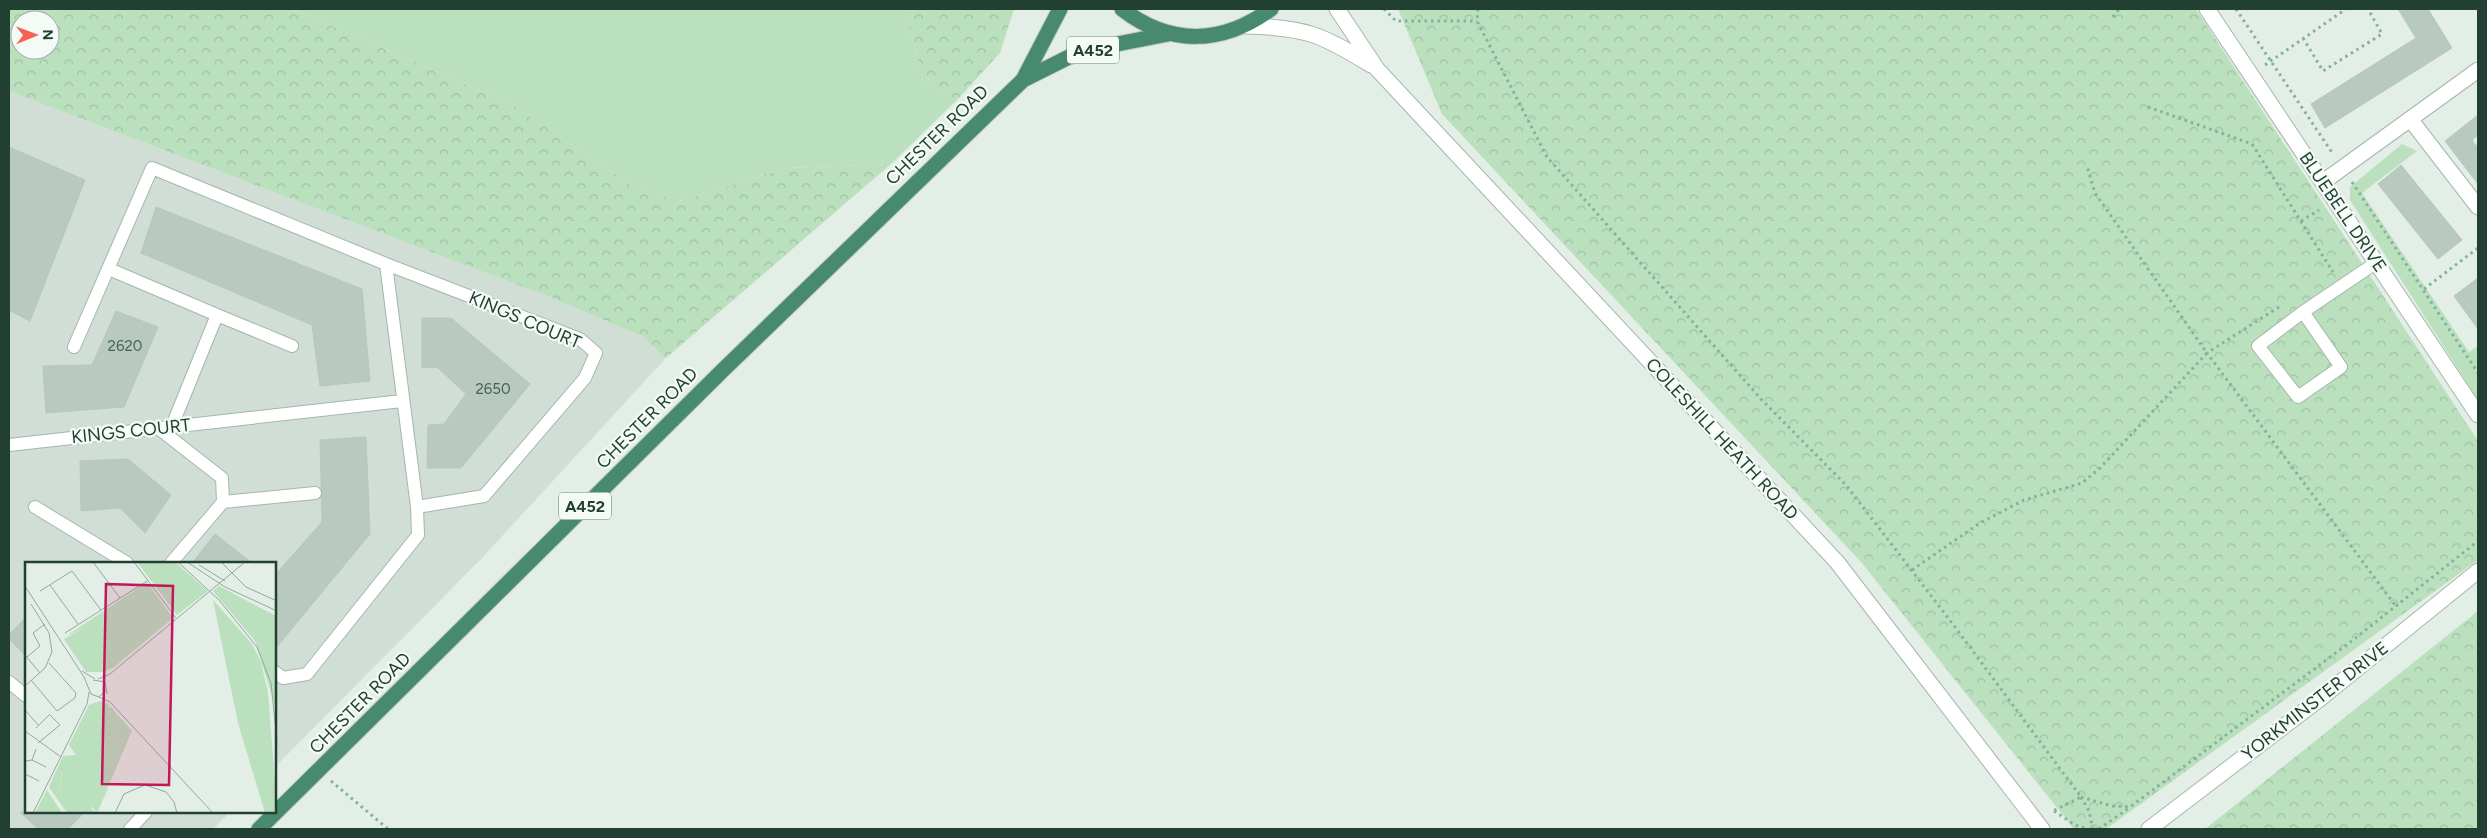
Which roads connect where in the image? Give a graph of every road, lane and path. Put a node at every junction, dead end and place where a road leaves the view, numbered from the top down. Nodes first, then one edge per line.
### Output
1 (1060, 9) edge
2 (1122, 9) edge
3 (1271, 9) edge
4 (1338, 9) edge
5 (1384, 9) edge
6 (1478, 9) edge
7 (2118, 9) edge
8 (2207, 9) edge
9 (2236, 9) edge
10 (2346, 9) edge
11 (2368, 9) edge
12 (2113, 17) dead end
13 (1477, 21) junction
14 (1245, 26) junction
15 (1168, 34) junction
16 (2303, 38) junction
17 (2270, 61) junction
18 (1377, 69) junction
19 (2478, 70) edge
20 (2252, 74) junction
21 (1023, 80) junction
22 (2148, 107) dead end
23 (2410, 119) junction
24 (2087, 166) dead end
25 (2342, 168) junction
26 (2323, 182) junction
27 (2478, 208) edge
28 (2478, 248) edge
29 (2377, 262) junction
30 (386, 264) junction
31 (109, 270) junction
32 (2326, 279) dead end
33 (2424, 289) junction
34 (2286, 303) dead end
35 (2302, 312) junction
36 (217, 315) junction
37 (292, 346) dead end
38 (74, 347) dead end
39 (2207, 353) junction
40 (2478, 373) edge
41 (402, 401) junction
42 (2478, 415) edge
43 (172, 426) junction
44 (158, 428) junction
45 (9, 445) edge
46 (315, 492) dead end
47 (223, 502) junction
48 (35, 507) dead end
49 (416, 507) junction
50 (2478, 542) edge
51 (124, 562) edge
52 (172, 562) edge
53 (1912, 570) junction
54 (2478, 571) edge
55 (2395, 605) junction
56 (276, 673) edge
57 (9, 682) edge
58 (25, 695) edge
59 (318, 771) junction
60 (2081, 797) junction
61 (2130, 808) junction
62 (2053, 811) junction
63 (276, 812) edge
64 (145, 813) edge
65 (275, 813) edge
66 (2039, 825) edge
67 (130, 829) edge
68 (259, 829) edge
69 (388, 829) edge
70 (2088, 829) edge
71 (2093, 829) edge
72 (2099, 829) edge
73 (2149, 829) edge

1 - 21 highway, CHESTER ROAD / A452
2 - 15 highway
3 - 14 highway
4 - 18 street, COLESHILL HEATH ROAD
5 - 13 path
6 - 13 path
7 - 12 path
8 - 20 street, BLUEBELL DRIVE
9 - 17 path
10 - 16 path
11 - 16 path
13 - 53 path
14 - 15 highway
14 - 18 street, COLESHILL HEATH ROAD
15 - 21 highway, CHESTER ROAD / A452
16 - 17 path
17 - 20 path
17 - 25 path
18 - 66 street, COLESHILL HEATH ROAD
19 - 23 street
20 - 26 street, BLUEBELL DRIVE
21 - 59 highway, CHESTER ROAD / A452
22 - 32 path
23 - 25 street
23 - 27 street
24 - 39 path
25 - 26 street
25 - 33 path
26 - 29 street, BLUEBELL DRIVE
28 - 33 path
29 - 35 lane
29 - 42 street, BLUEBELL DRIVE
30 - 31 lane
30 - 41 lane
30 - 49 lane, KINGS COURT
31 - 36 lane
31 - 38 lane
33 - 40 path
34 - 39 path
35 - 35 lane
36 - 37 lane
36 - 43 lane
39 - 53 path
39 - 55 path
41 - 43 lane, KINGS COURT
41 - 49 lane
43 - 44 lane, KINGS COURT
44 - 45 lane, KINGS COURT
44 - 47 lane
46 - 47 lane
47 - 52 lane
48 - 51 lane
49 - 56 lane
50 - 55 path
53 - 60 path
54 - 73 street, YORKMINSTER DRIVE
55 - 61 path
57 - 58 lane
59 - 63 highway, CHESTER ROAD / A452
59 - 69 path
60 - 61 path
60 - 62 path
60 - 71 path
61 - 72 path
62 - 66 path
62 - 70 path
64 - 67 lane
65 - 68 highway, CHESTER ROAD / A452

